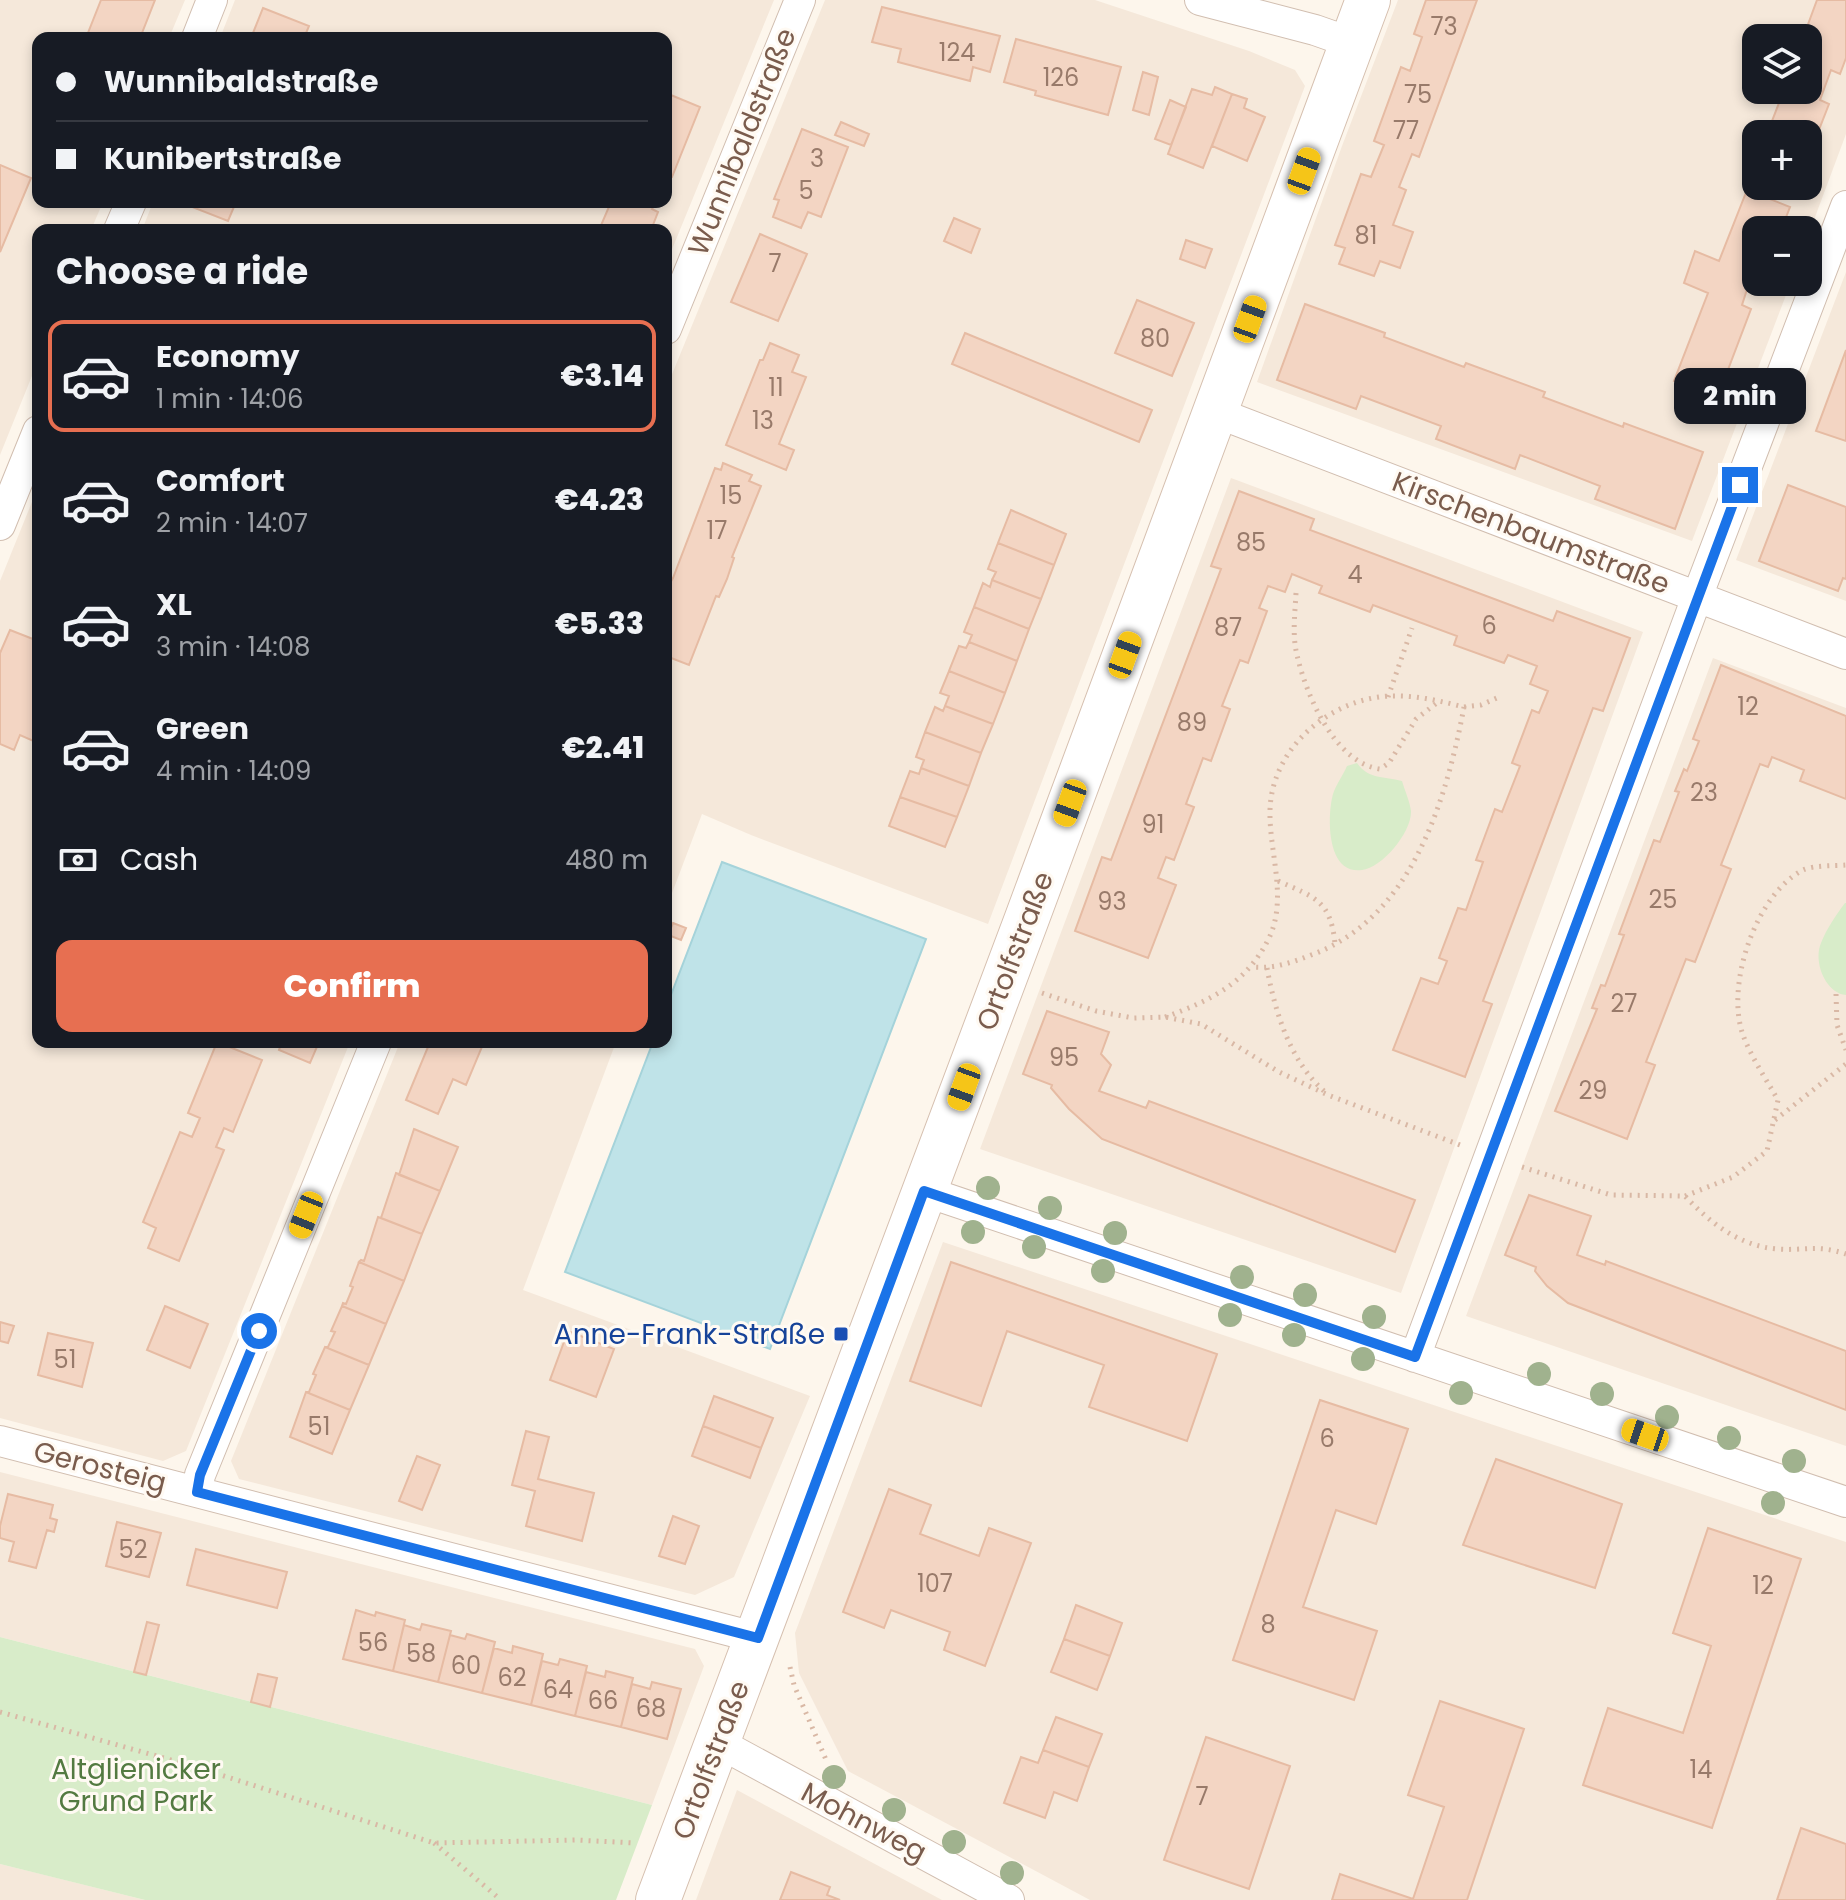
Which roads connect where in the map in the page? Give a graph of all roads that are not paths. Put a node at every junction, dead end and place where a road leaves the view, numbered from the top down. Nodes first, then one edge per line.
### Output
1 (212, 0) edge
2 (800, 0) edge
3 (1200, 0) edge
4 (1368, 0) edge
5 (199, 32) edge
6 (1352, 43) junction
7 (1846, 206) edge
8 (672, 314) edge
9 (1215, 412) junction
10 (32, 446) edge
11 (0, 525) edge
12 (1697, 597) junction
13 (1846, 654) edge
14 (374, 1048) edge
15 (924, 1191) junction
16 (1415, 1357) junction
17 (0, 1441) edge
18 (197, 1492) junction
19 (1846, 1502) edge
20 (773, 1649) junction
21 (719, 1743) junction
22 (658, 1900) edge
23 (1009, 1900) edge

1 - 5 street
2 - 8 street, Wunnibaldstraße
3 - 6 street
4 - 6 street, Ortolfstraße
6 - 9 street, Ortolfstraße
7 - 12 street
9 - 12 street, Kirschenbaumstraße
9 - 15 street, Ortolfstraße
10 - 11 street
12 - 13 street, Kirschenbaumstraße
12 - 16 street
14 - 18 street
15 - 16 street
15 - 20 street, Ortolfstraße
16 - 19 street
17 - 18 street, Gerosteig
18 - 20 street, Gerosteig
20 - 21 street, Ortolfstraße
21 - 22 street, Ortolfstraße
21 - 23 street, Mohnweg

